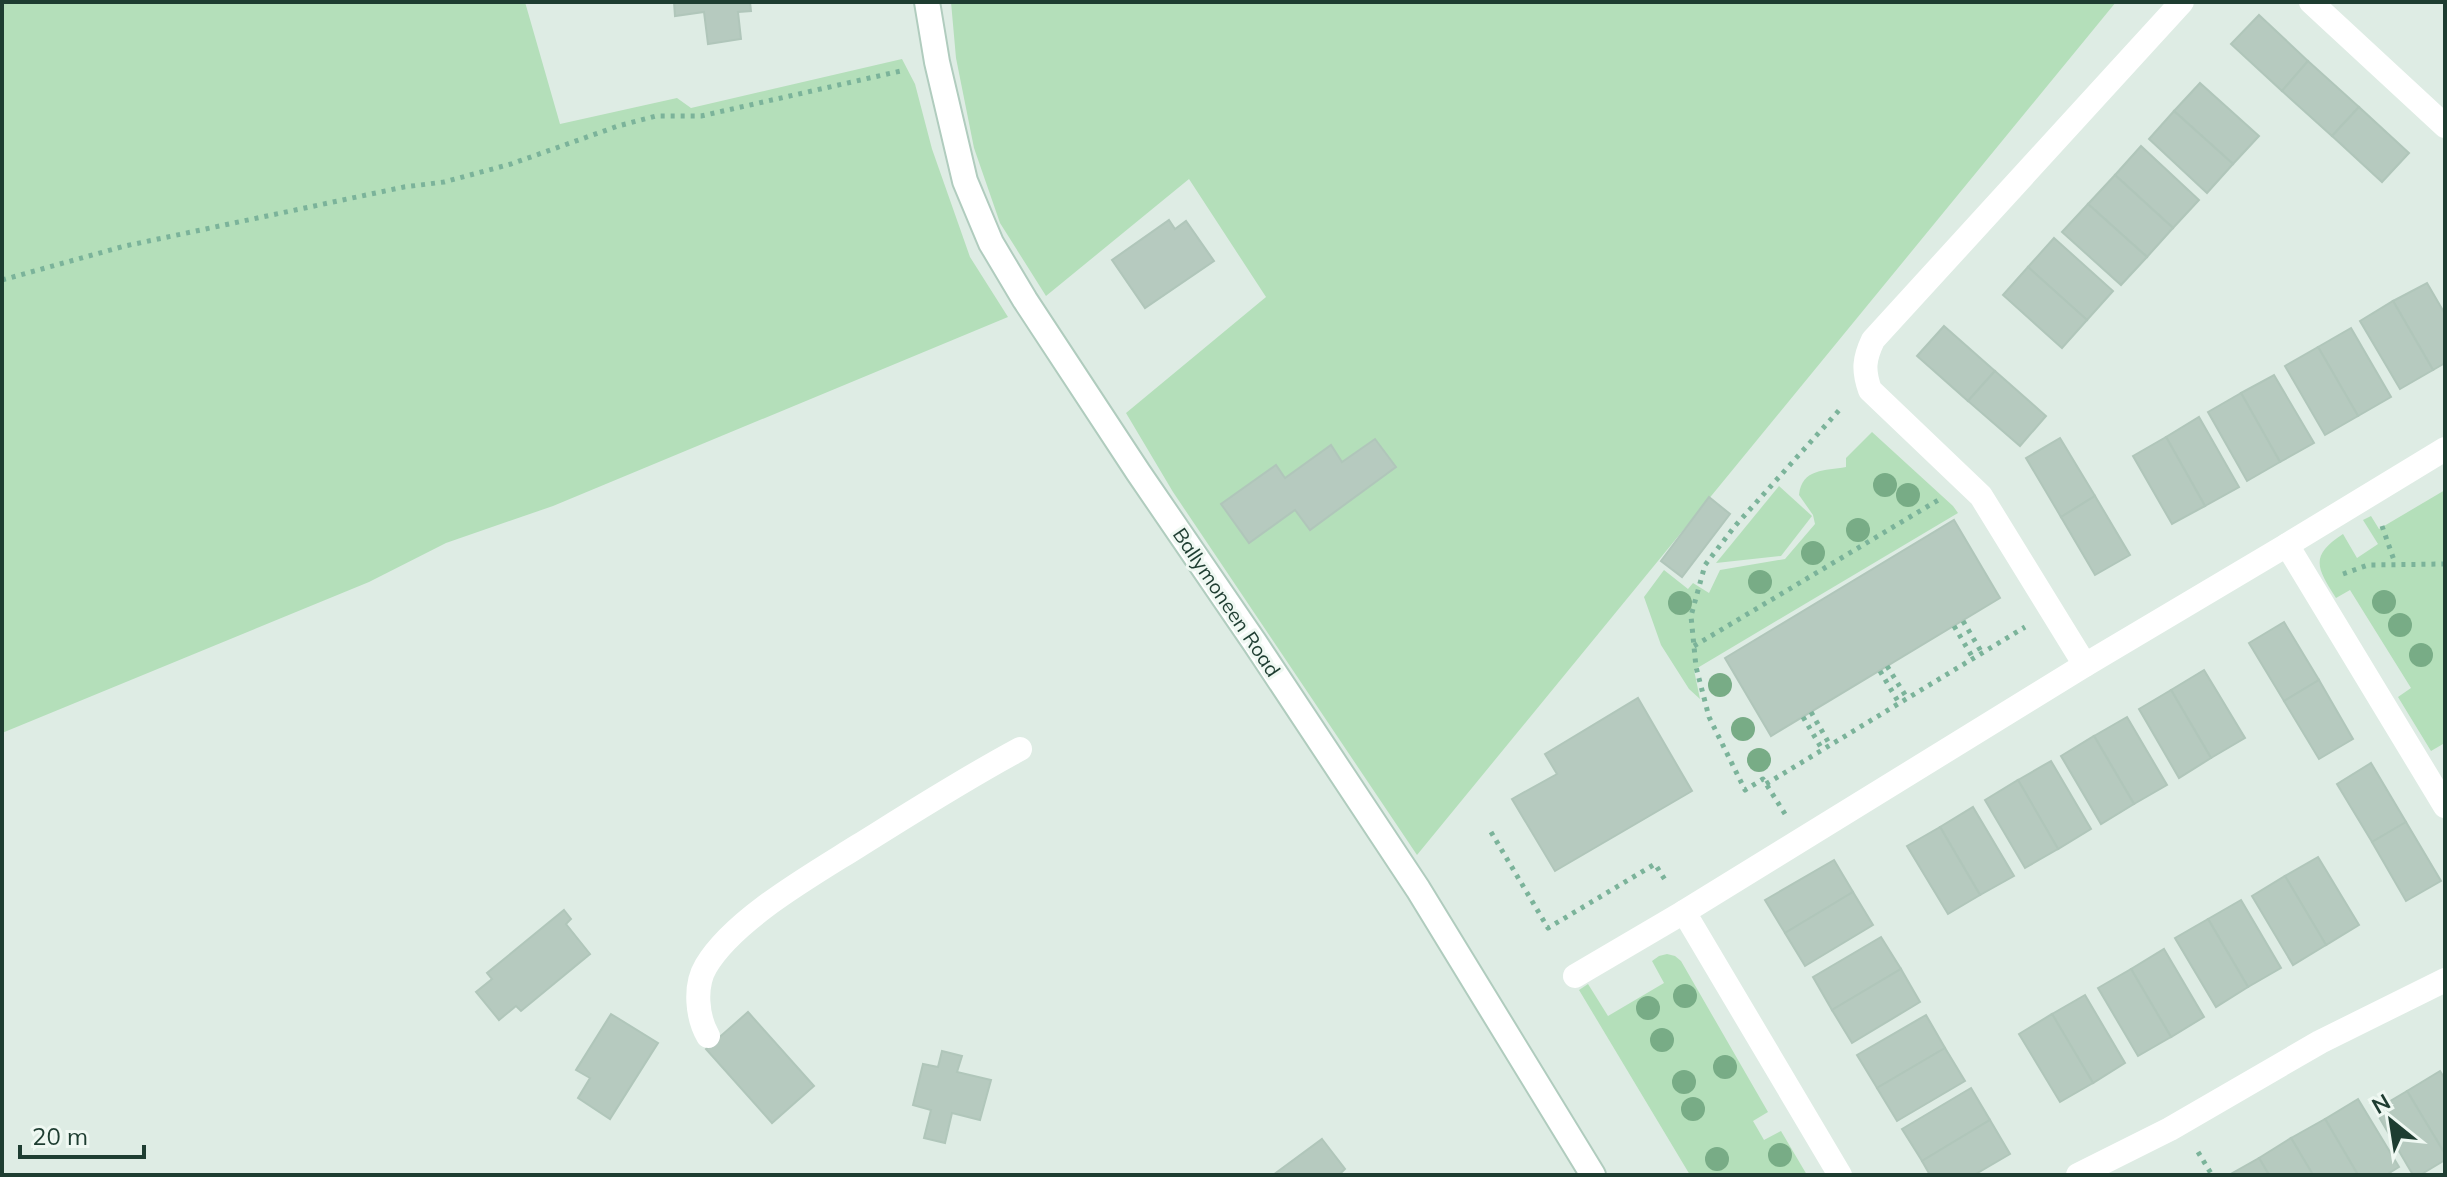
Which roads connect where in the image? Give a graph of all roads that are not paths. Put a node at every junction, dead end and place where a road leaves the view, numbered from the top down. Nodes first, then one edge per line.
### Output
1 (927, 2) edge
2 (2182, 2) edge
3 (2311, 2) edge
4 (2445, 126) edge
5 (2445, 449) edge
6 (2287, 545) junction
7 (2085, 665) junction
8 (1020, 749) dead end
9 (2445, 806) edge
10 (1684, 912) junction
11 (1575, 976) dead end
12 (2445, 980) edge
13 (708, 1036) dead end
14 (1593, 1175) edge
15 (1840, 1175) edge
16 (2078, 1175) edge

1 - 14 street, Ballymoneen Road
2 - 7 street
3 - 4 street
5 - 6 street
6 - 7 street
6 - 9 street
7 - 10 street
8 - 13 street
10 - 11 street
10 - 15 street
12 - 16 street

